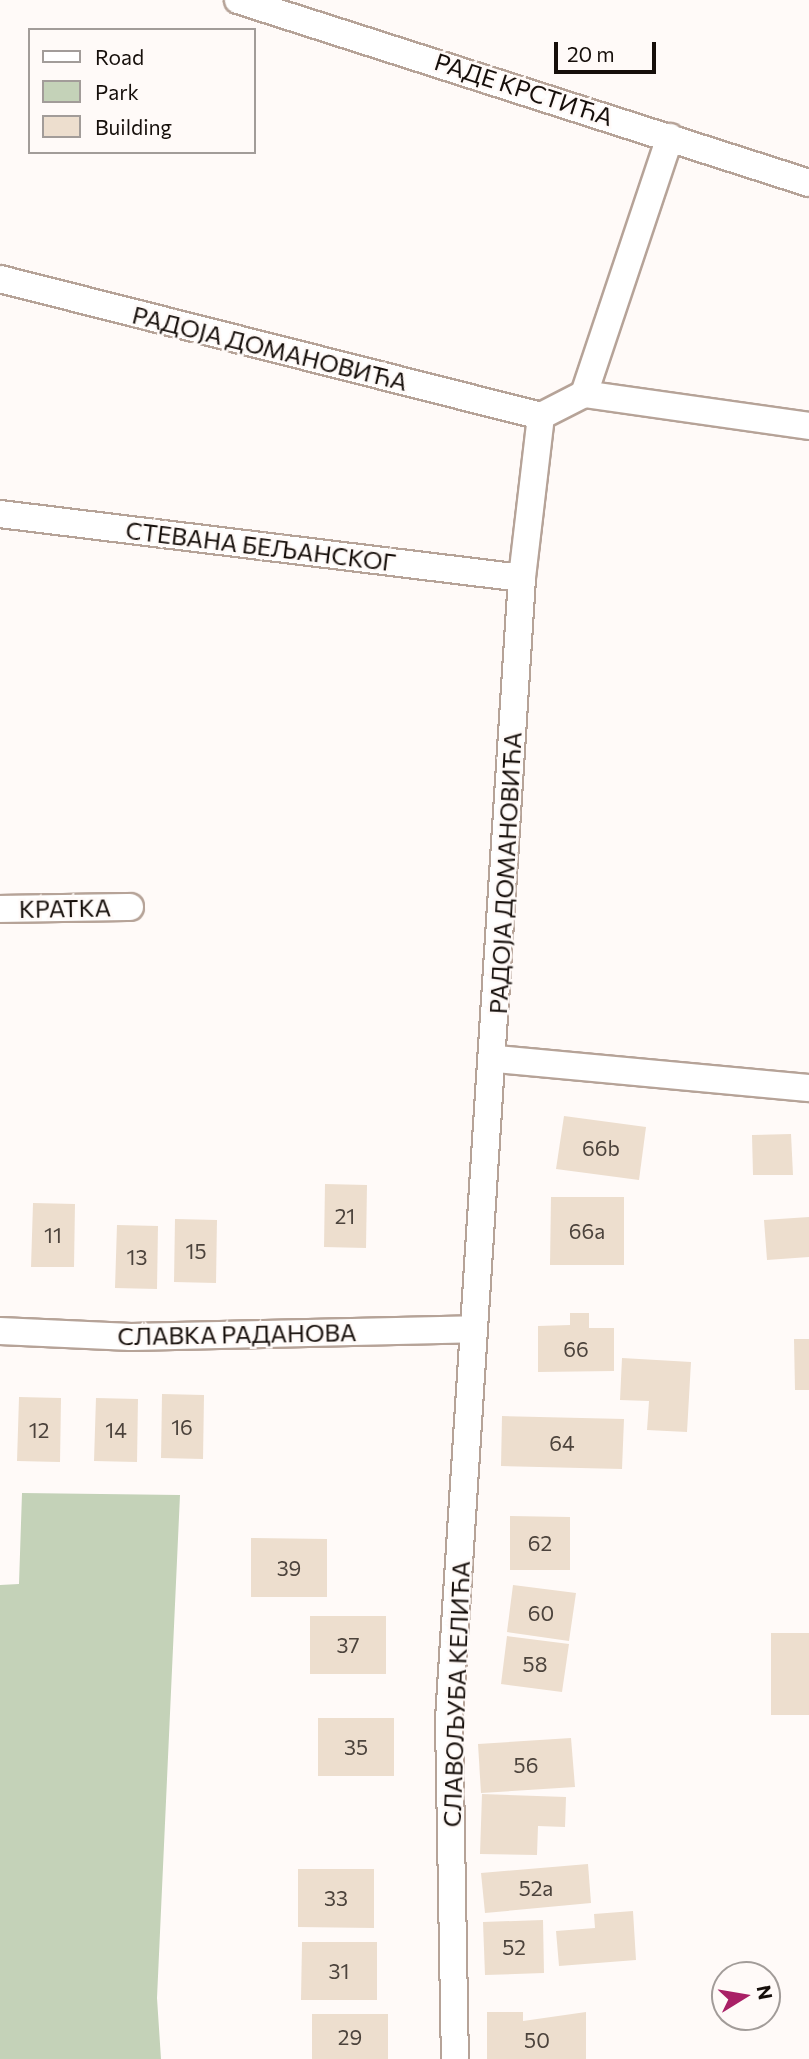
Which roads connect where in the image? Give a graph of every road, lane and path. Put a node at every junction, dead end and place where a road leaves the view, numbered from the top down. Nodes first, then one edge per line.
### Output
1 (238, 0) edge
2 (670, 138) junction
3 (809, 183) edge
4 (0, 279) edge
5 (584, 394) junction
6 (541, 416) junction
7 (809, 426) edge
8 (0, 514) edge
9 (522, 578) junction
10 (130, 907) dead end
11 (0, 909) edge
12 (496, 1059) junction
13 (809, 1088) edge
14 (474, 1329) junction
15 (0, 1331) edge
16 (455, 2059) edge

1 - 2 street, РАДЕ КРСТИЋА
2 - 3 street, РАДЕ КРСТИЋА
2 - 5 street
4 - 6 street, РАДОЈА ДОМАНОВИЋА
5 - 6 street
5 - 7 street
6 - 9 street, РАДОЈА ДОМАНОВИЋА
8 - 9 street, СТЕВАНА БЕЉАНСКОГ
9 - 12 street, РАДОЈА ДОМАНОВИЋА
10 - 11 street, КРАТКА
12 - 13 street
12 - 14 street, РАДОЈА ДОМАНОВИЋА
14 - 15 street, СЛАВКА РАДАНОВА
14 - 16 street, СЛАВОЉУБА КЕЛИЋА

